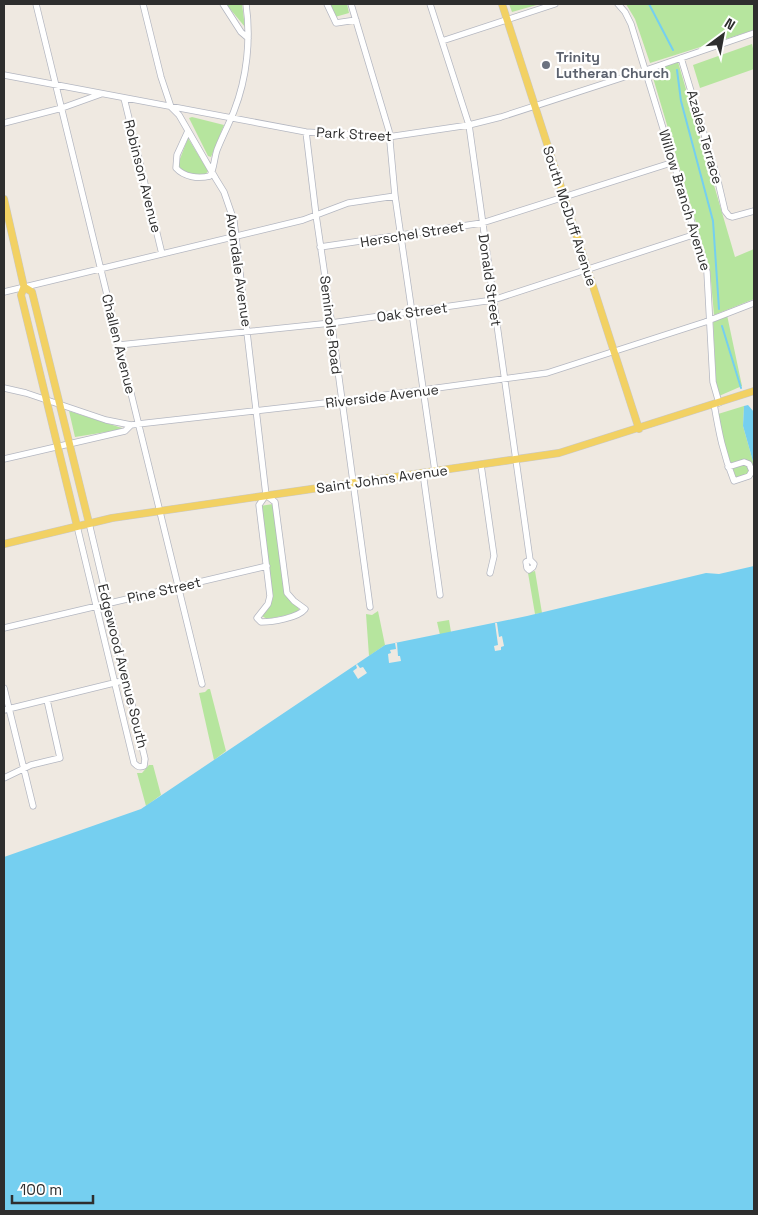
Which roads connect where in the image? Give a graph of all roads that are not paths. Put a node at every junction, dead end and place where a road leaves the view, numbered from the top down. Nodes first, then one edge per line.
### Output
1 (36, 4) edge
2 (143, 4) edge
3 (223, 4) edge
4 (246, 4) edge
5 (327, 4) edge
6 (351, 4) edge
7 (430, 4) edge
8 (502, 4) edge
9 (555, 4) edge
10 (618, 4) edge
11 (356, 20) junction
12 (507, 20) junction
13 (754, 33) edge
14 (248, 38) junction
15 (442, 41) junction
16 (681, 58) junction
17 (646, 70) junction
18 (4, 75) edge
19 (55, 85) junction
20 (103, 94) junction
21 (124, 98) junction
22 (535, 106) junction
23 (171, 107) junction
24 (62, 108) junction
25 (230, 118) junction
26 (4, 123) edge
27 (469, 125) junction
28 (188, 131) junction
29 (306, 132) junction
30 (388, 137) junction
31 (674, 162) junction
32 (212, 172) junction
33 (395, 196) junction
34 (564, 197) junction
35 (4, 199) edge
36 (754, 211) edge
37 (316, 216) junction
38 (482, 224) junction
39 (696, 234) junction
40 (402, 235) junction
41 (236, 236) junction
42 (320, 247) junction
43 (162, 254) junction
44 (101, 269) junction
45 (588, 270) junction
46 (24, 287) junction
47 (4, 292) edge
48 (493, 300) junction
49 (754, 304) edge
50 (413, 312) junction
51 (710, 320) junction
52 (332, 323) junction
53 (247, 332) junction
54 (119, 346) junction
55 (614, 351) junction
56 (505, 379) junction
57 (4, 388) edge
58 (424, 391) junction
59 (754, 392) edge
60 (46, 400) junction
61 (342, 401) junction
62 (716, 404) junction
63 (59, 405) junction
64 (256, 410) junction
65 (135, 424) junction
66 (638, 429) junction
67 (69, 444) junction
68 (58, 446) junction
69 (4, 459) edge
70 (516, 460) junction
71 (481, 465) junction
72 (728, 467) dead end
73 (435, 471) junction
74 (423, 473) junction
75 (353, 483) junction
76 (266, 495) junction
77 (160, 510) junction
78 (89, 523) junction
79 (77, 526) junction
80 (4, 544) edge
81 (530, 560) dead end
82 (267, 566) junction
83 (490, 573) dead end
84 (178, 587) junction
85 (440, 595) dead end
86 (108, 603) junction
87 (96, 606) junction
88 (370, 608) dead end
89 (4, 628) edge
90 (126, 680) junction
91 (115, 684) junction
92 (202, 684) dead end
93 (4, 688) edge
94 (46, 700) junction
95 (6, 710) edge
96 (24, 768) junction
97 (4, 778) edge
98 (33, 806) dead end

1 - 19 street, Challen Avenue
2 - 23 street, Avondale Avenue
3 - 14 street
4 - 14 street
5 - 11 street
6 - 11 street
7 - 15 street, Donald Street
8 - 12 main road, South McDuff Avenue
9 - 12 street
10 - 17 street, Willow Branch Avenue
11 - 30 street
12 - 15 street
12 - 22 main road, South McDuff Avenue
13 - 16 street, Park Street
14 - 25 street
15 - 27 street, Donald Street
16 - 17 street, Park Street
16 - 36 street, Azalea Terrace
17 - 22 street, Park Street
17 - 31 street, Willow Branch Avenue
18 - 19 street, Park Street
19 - 20 street, Park Street
19 - 24 street, Challen Avenue
20 - 21 street, Park Street
20 - 24 street
21 - 23 street, Park Street
21 - 43 street, Robinson Avenue
22 - 27 street, Park Street
22 - 34 main road, South McDuff Avenue
23 - 25 street, Park Street
23 - 28 street, Avondale Avenue
24 - 26 street
24 - 44 street, Challen Avenue
25 - 29 street, Park Street
25 - 32 street
27 - 30 street, Park Street
27 - 38 street, Donald Street
28 - 32 street, Avondale Avenue
28 - 32 street
29 - 30 street, Park Street
29 - 37 street, Seminole Road
30 - 33 street
31 - 34 street, Herschel Street
31 - 39 street, Willow Branch Avenue
32 - 41 street, Avondale Avenue
33 - 37 street
33 - 40 street
34 - 38 street, Herschel Street
34 - 45 main road, South McDuff Avenue
35 - 46 main road, Edgewood Avenue South
37 - 41 street
37 - 42 street, Seminole Road
38 - 40 street, Herschel Street
38 - 48 street, Donald Street
39 - 45 street, Oak Street
39 - 51 street, Willow Branch Avenue
40 - 42 street, Herschel Street
40 - 50 street
41 - 43 street
41 - 53 street, Avondale Avenue
42 - 52 street, Seminole Road
43 - 44 street
44 - 46 street
44 - 54 street, Challen Avenue
45 - 48 street, Oak Street
45 - 55 main road, South McDuff Avenue
46 - 47 street
46 - 60 main road, Edgewood Avenue South
46 - 63 main road, Edgewood Avenue South
48 - 50 street, Oak Street
48 - 56 street, Donald Street
49 - 51 street, Riverside Avenue
50 - 52 street, Oak Street
50 - 58 street
51 - 55 street, Riverside Avenue
51 - 62 street, Willow Branch Avenue
52 - 53 street, Oak Street
52 - 61 street, Seminole Road
53 - 54 street, Oak Street
53 - 64 street, Avondale Avenue
54 - 65 street, Challen Avenue
55 - 56 street, Riverside Avenue
55 - 66 main road, South McDuff Avenue
56 - 58 street, Riverside Avenue
56 - 70 street, Donald Street
57 - 60 street
58 - 61 street, Riverside Avenue
58 - 73 street
59 - 62 main road, Saint Johns Avenue
60 - 63 street
60 - 68 main road, Edgewood Avenue South
61 - 64 street, Riverside Avenue
61 - 75 street, Seminole Road
62 - 66 main road, Saint Johns Avenue
62 - 72 street, Willow Branch Avenue
63 - 65 street
63 - 67 main road, Edgewood Avenue South
64 - 65 street, Riverside Avenue
64 - 76 street, Avondale Avenue
65 - 67 street, Riverside Avenue
65 - 77 street, Challen Avenue
66 - 70 main road, Saint Johns Avenue
67 - 68 street, Riverside Avenue
67 - 78 main road, Edgewood Avenue South
68 - 69 street, Riverside Avenue
68 - 79 main road, Edgewood Avenue South
70 - 71 main road, Saint Johns Avenue
70 - 81 street, Donald Street
71 - 73 main road, Saint Johns Avenue
71 - 83 street
73 - 74 main road, Saint Johns Avenue
74 - 75 main road, Saint Johns Avenue
74 - 85 street
75 - 76 main road, Saint Johns Avenue
75 - 88 street, Seminole Road
76 - 77 main road, Saint Johns Avenue
76 - 82 street
76 - 82 street
77 - 78 main road, Saint Johns Avenue
77 - 84 street, Challen Avenue
78 - 79 main road, Saint Johns Avenue
78 - 86 street, Edgewood Avenue South
79 - 80 main road, Saint Johns Avenue
79 - 87 street, Edgewood Avenue South
82 - 84 street, Pine Street
84 - 86 street, Pine Street
84 - 92 street, Challen Avenue
86 - 87 street, Pine Street
86 - 90 street, Edgewood Avenue South
87 - 89 street, Pine Street
87 - 91 street, Edgewood Avenue South
90 - 91 street
90 - 91 street, Edgewood Avenue South
91 - 94 street
93 - 95 street
94 - 95 street
94 - 96 street
95 - 96 street
96 - 97 street
96 - 98 street

